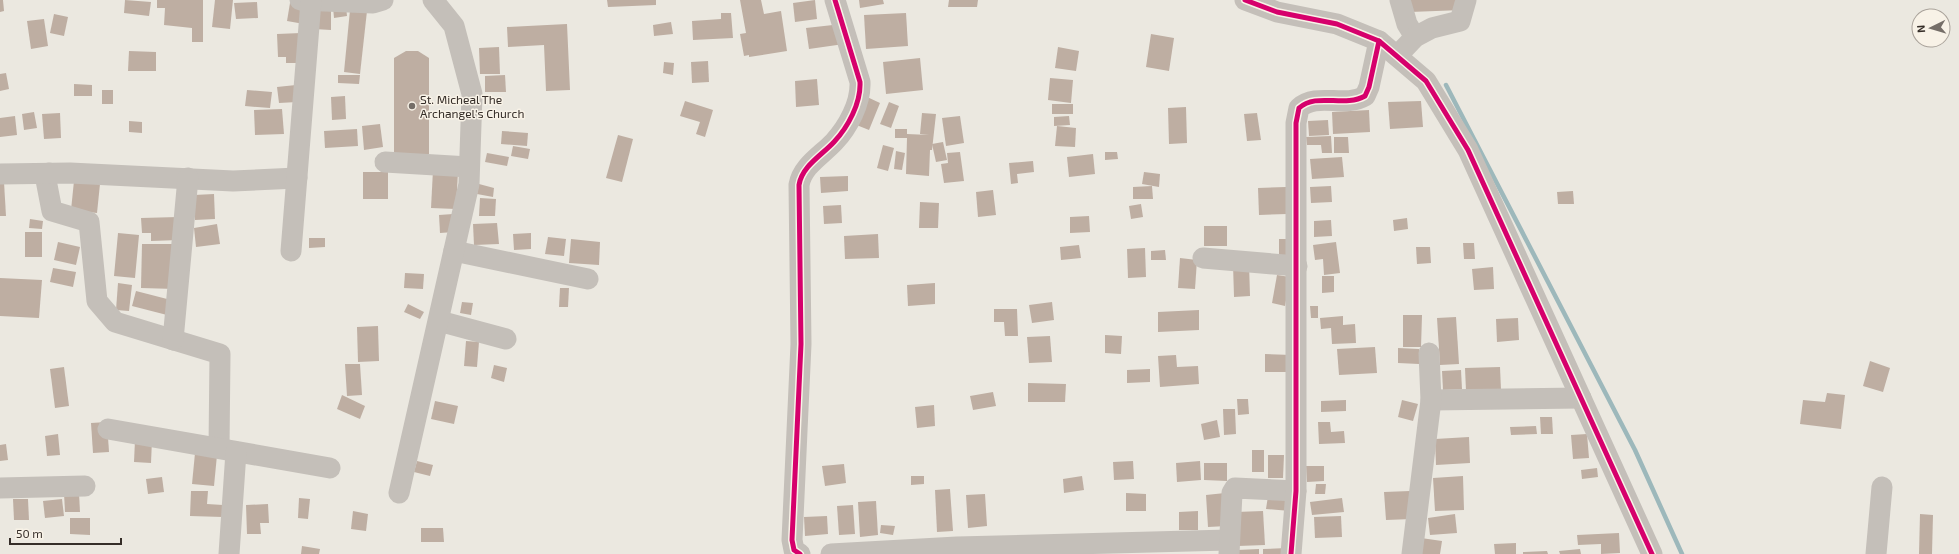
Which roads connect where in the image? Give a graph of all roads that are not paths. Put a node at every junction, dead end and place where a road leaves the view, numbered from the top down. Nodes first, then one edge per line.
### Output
1 (306, 0) edge
2 (383, 0) edge
3 (433, 0) edge
4 (835, 0) edge
5 (1246, 0) edge
6 (1400, 0) edge
7 (1466, 0) edge
8 (1415, 37) junction
9 (1379, 41) junction
10 (1396, 56) junction
11 (385, 162) dead end
12 (469, 167) junction
13 (49, 173) junction
14 (0, 174) edge
15 (188, 178) junction
16 (297, 178) junction
17 (291, 251) dead end
18 (454, 251) junction
19 (1203, 258) dead end
20 (1297, 266) junction
21 (588, 279) dead end
22 (439, 321) junction
23 (506, 339) dead end
24 (173, 340) junction
25 (1429, 353) dead end
26 (1581, 398) junction
27 (1430, 400) junction
28 (108, 429) dead end
29 (227, 450) junction
30 (330, 468) dead end
31 (85, 486) dead end
32 (1882, 487) dead end
33 (0, 488) edge
34 (1296, 491) junction
35 (399, 492) dead end
36 (1229, 547) edge
37 (229, 554) edge
38 (800, 554) edge
39 (831, 554) edge
40 (1291, 554) edge
41 (1412, 554) edge
42 (1652, 554) edge
43 (1876, 554) edge

1 - 2 street
1 - 16 street
3 - 12 street
4 - 38 street
5 - 9 street
6 - 8 street
7 - 8 street
8 - 10 street
9 - 10 street
9 - 20 street
10 - 26 street
11 - 12 street
12 - 18 street
13 - 14 street
13 - 15 street
13 - 24 street
15 - 16 street
15 - 24 street
16 - 17 street
18 - 21 street
18 - 22 street
19 - 20 street
20 - 34 street
22 - 23 street
22 - 35 street
24 - 29 street
25 - 27 street
26 - 27 street
26 - 42 street
27 - 41 street
28 - 29 street
29 - 30 street
29 - 37 street
31 - 33 street
32 - 43 street
34 - 36 street
34 - 40 street
36 - 39 street

